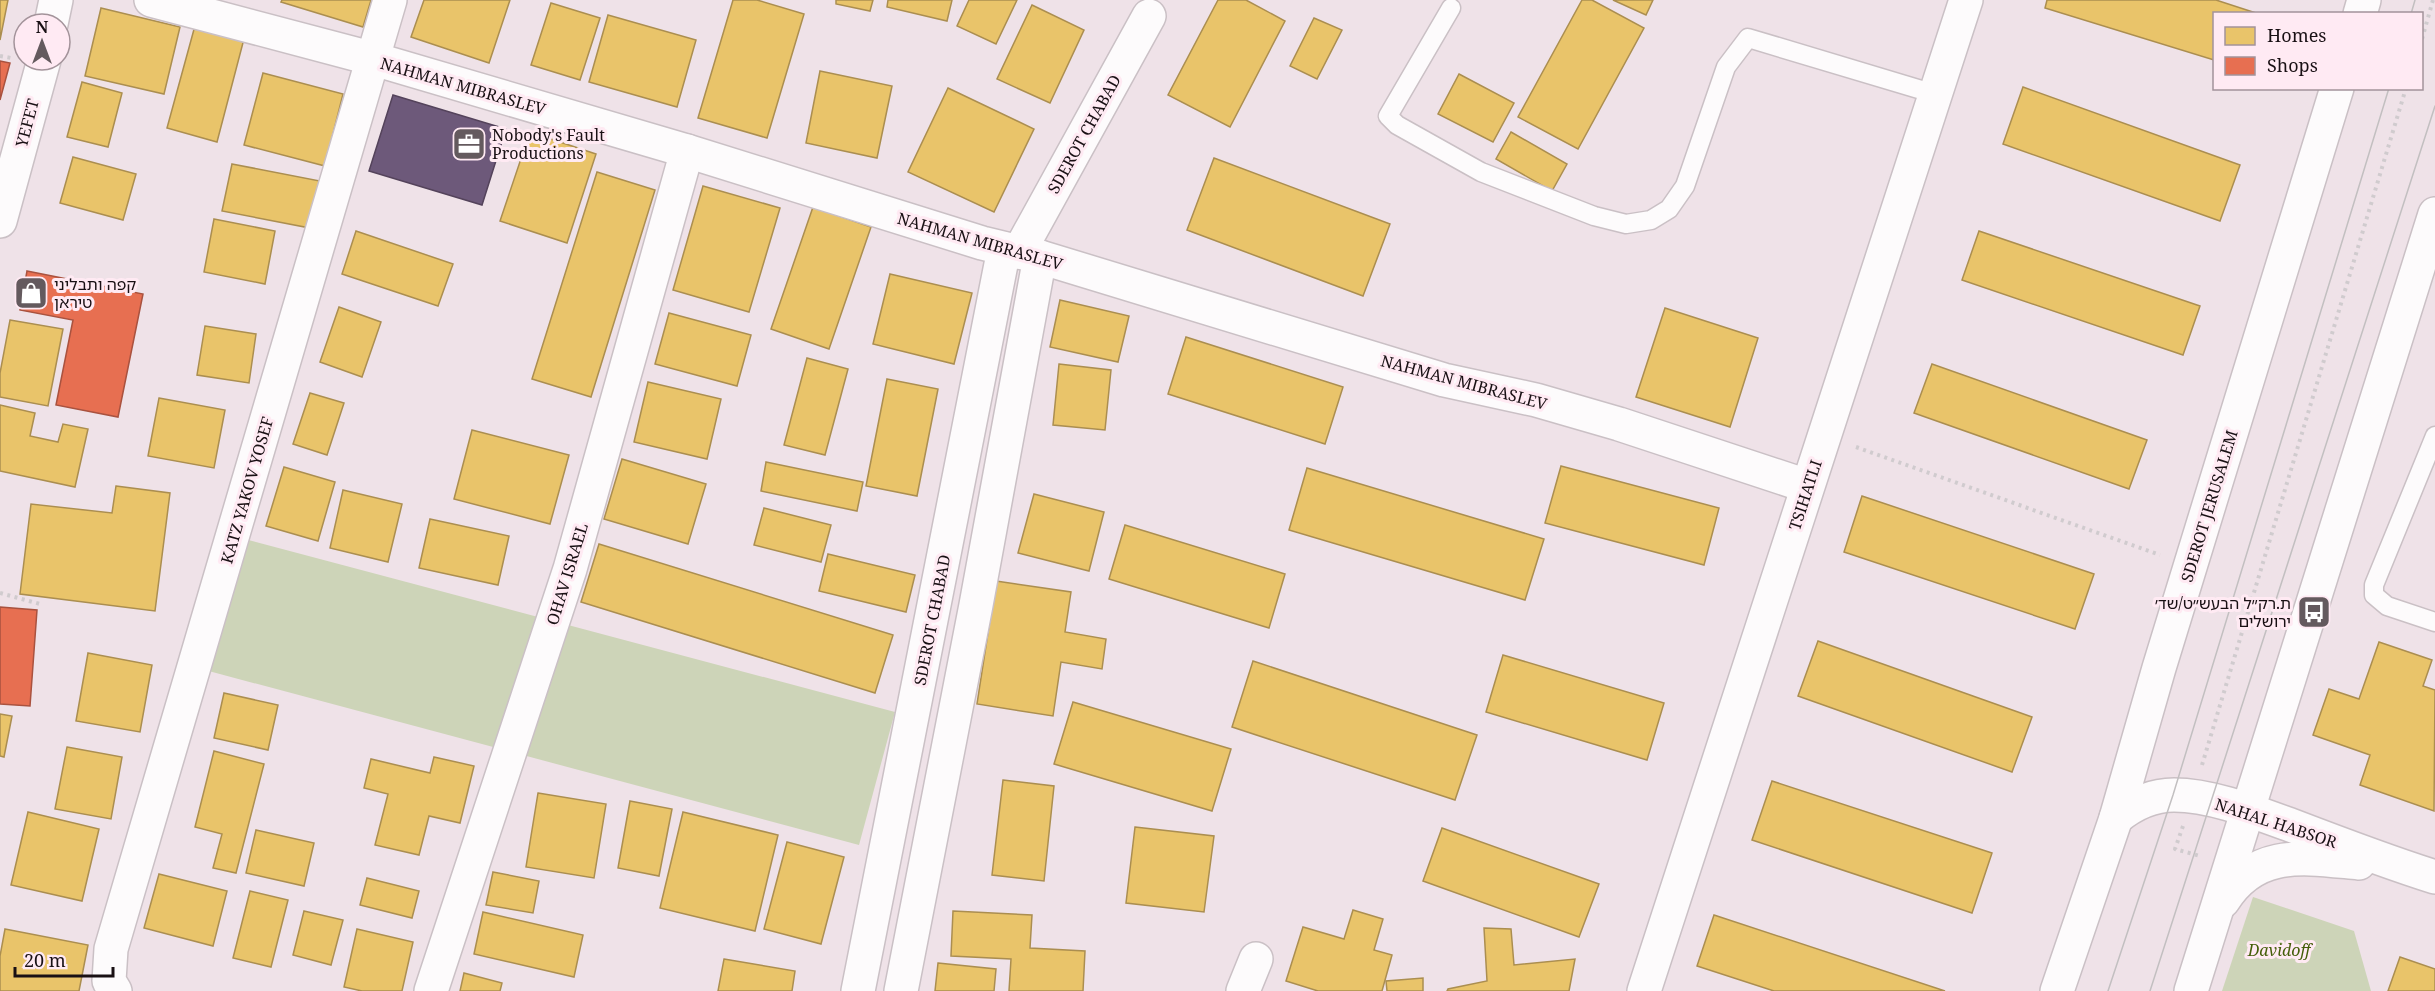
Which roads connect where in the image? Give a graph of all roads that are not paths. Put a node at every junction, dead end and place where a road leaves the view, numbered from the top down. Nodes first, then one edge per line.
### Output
1 (151, 0) edge
2 (390, 0) edge
3 (1966, 0) edge
4 (1451, 8) dead end
5 (1149, 16) dead end
6 (374, 59) junction
7 (41, 72) edge
8 (2336, 90) edge
9 (1935, 94) junction
10 (687, 151) junction
11 (2435, 214) edge
12 (0, 221) edge
13 (1021, 253) junction
14 (2435, 436) edge
15 (1808, 486) junction
16 (2435, 622) edge
17 (2249, 810) junction
18 (2116, 818) junction
19 (2403, 867) junction
20 (2435, 877) edge
21 (2215, 920) junction
22 (1256, 959) dead end
23 (112, 986) edge
24 (431, 991) edge
25 (858, 991) edge
26 (901, 991) edge
27 (1244, 991) edge
28 (1644, 991) edge
29 (2057, 991) edge
30 (2192, 991) edge

1 - 6 street, NAHMAN MIBRASLEV
2 - 6 street, KATZ YAKOV YOSEF
3 - 9 street, TSIHATLI
4 - 9 lane
5 - 13 street, SDEROT CHABAD
6 - 10 street, NAHMAN MIBRASLEV
6 - 23 street, KATZ YAKOV YOSEF
7 - 12 street, YEFET
8 - 18 street, SDEROT JERUSALEM
9 - 15 street, TSIHATLI
10 - 13 street, NAHMAN MIBRASLEV
10 - 24 street, OHAV ISRAEL
11 - 17 street
13 - 15 street, NAHMAN MIBRASLEV
13 - 25 street, SDEROT CHABAD
13 - 26 street, SDEROT CHABAD
14 - 16 lane
15 - 28 street, TSIHATLI
17 - 18 street, NAHAL HABSOR
17 - 19 street, NAHAL HABSOR
17 - 21 street
18 - 29 street, SDEROT JERUSALEM
19 - 20 street, NAHAL HABSOR
19 - 21 street, NAHAL HABSOR
21 - 30 street
22 - 27 street

